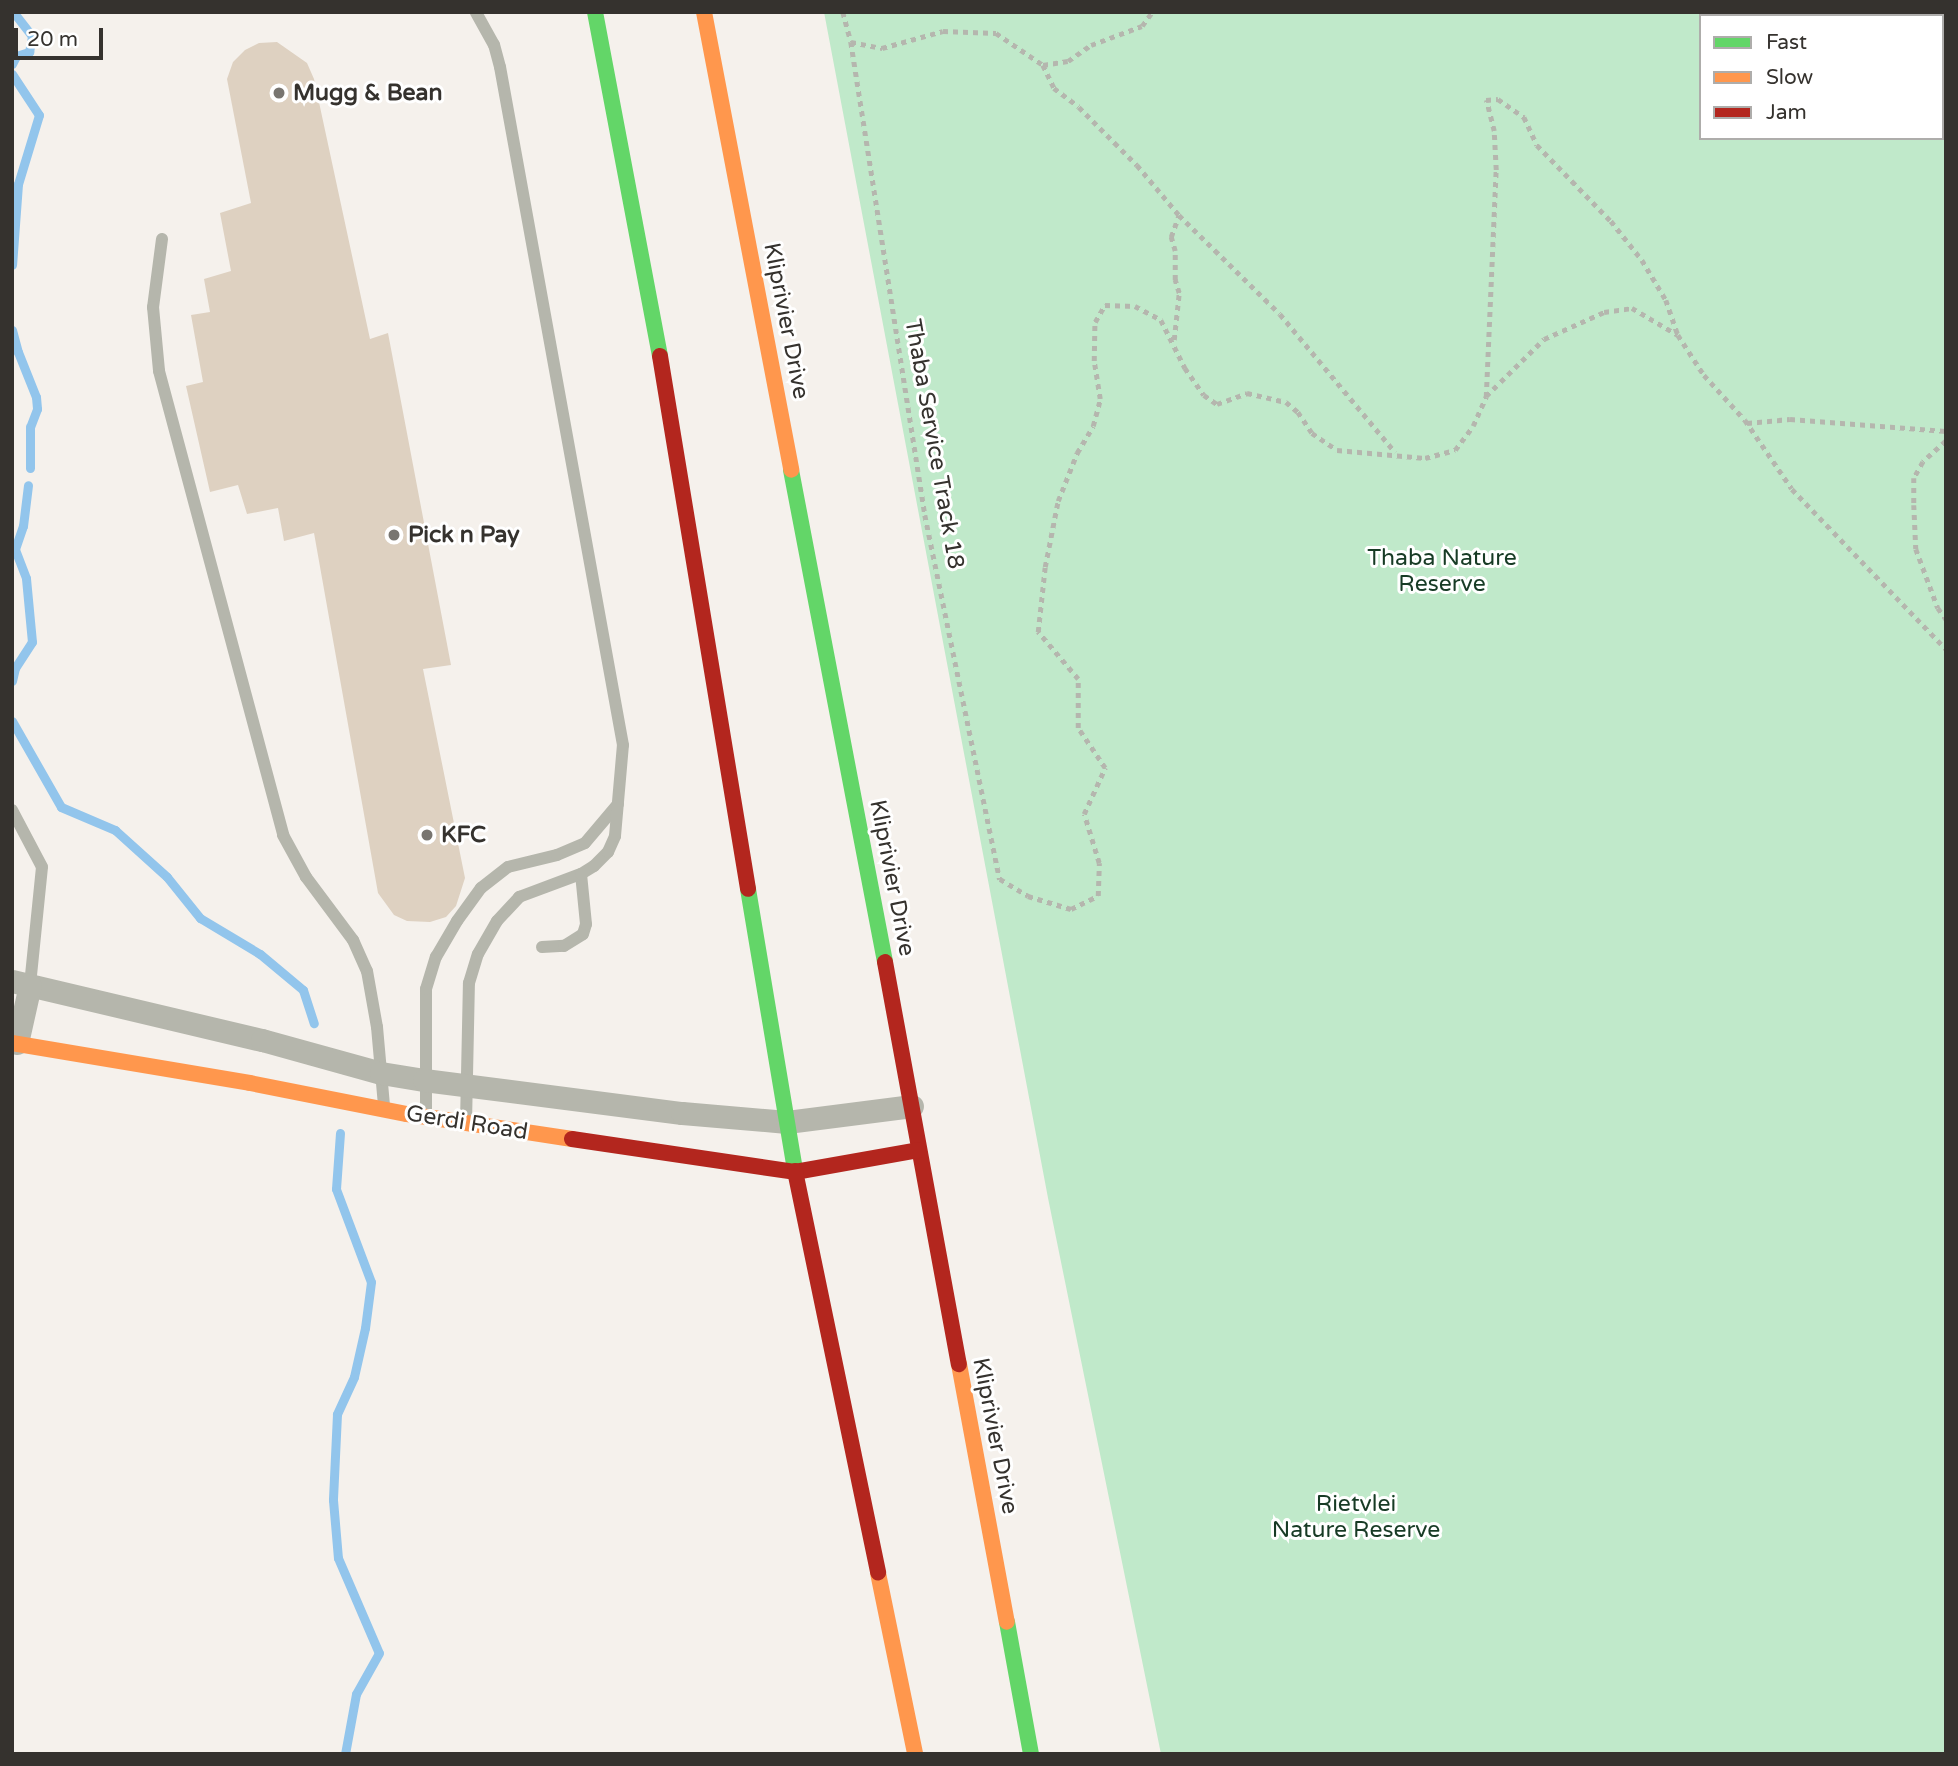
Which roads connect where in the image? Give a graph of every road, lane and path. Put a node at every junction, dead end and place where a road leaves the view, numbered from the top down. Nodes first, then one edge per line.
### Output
1 (595, 12) edge
2 (704, 12) edge
3 (844, 12) edge
4 (1152, 12) edge
5 (479, 15) edge
6 (851, 42) junction
7 (1043, 65) junction
8 (1179, 215) junction
9 (162, 239) dead end
10 (1678, 335) junction
11 (1174, 343) junction
12 (1486, 397) junction
13 (1746, 423) junction
14 (1946, 431) edge
15 (1946, 441) edge
16 (1396, 453) junction
17 (1946, 619) edge
18 (1946, 649) edge
19 (618, 804) junction
20 (12, 810) edge
21 (581, 874) junction
22 (542, 947) dead end
23 (21, 983) edge
24 (15, 1043) edge
25 (381, 1073) junction
26 (424, 1080) junction
27 (466, 1086) junction
28 (912, 1106) junction
29 (384, 1109) junction
30 (426, 1117) junction
31 (787, 1122) junction
32 (466, 1123) junction
33 (918, 1150) junction
34 (795, 1172) junction
35 (915, 1754) edge
36 (1031, 1754) edge

1 - 31 main road
2 - 28 main road, Kliprivier Drive
3 - 6 path, Thaba Service Track 18
4 - 7 path
5 - 19 lane
6 - 7 path
6 - 11 path, Thaba Service Track 18
7 - 8 path
8 - 11 path
8 - 16 path
9 - 25 lane
10 - 12 path
10 - 12 path
10 - 13 path
11 - 16 path
12 - 16 path
13 - 14 path
13 - 18 path
15 - 17 path
19 - 21 lane
19 - 26 lane
20 - 23 lane
21 - 22 lane
21 - 27 lane
23 - 24 street, Gerdi Road
23 - 25 street, Gerdi Road
24 - 29 main road, Gerdi Road
25 - 26 street, Gerdi Road
25 - 29 lane
26 - 27 street, Gerdi Road
26 - 30 lane
27 - 31 street, Gerdi Road
27 - 32 lane
28 - 31 street, Gerdi Road
28 - 33 main road, Kliprivier Drive
29 - 30 main road, Gerdi Road
30 - 32 main road, Gerdi Road
31 - 34 main road
32 - 34 main road, Gerdi Road
33 - 34 main road, Gerdi Road
33 - 36 main road, Kliprivier Drive
34 - 35 main road

